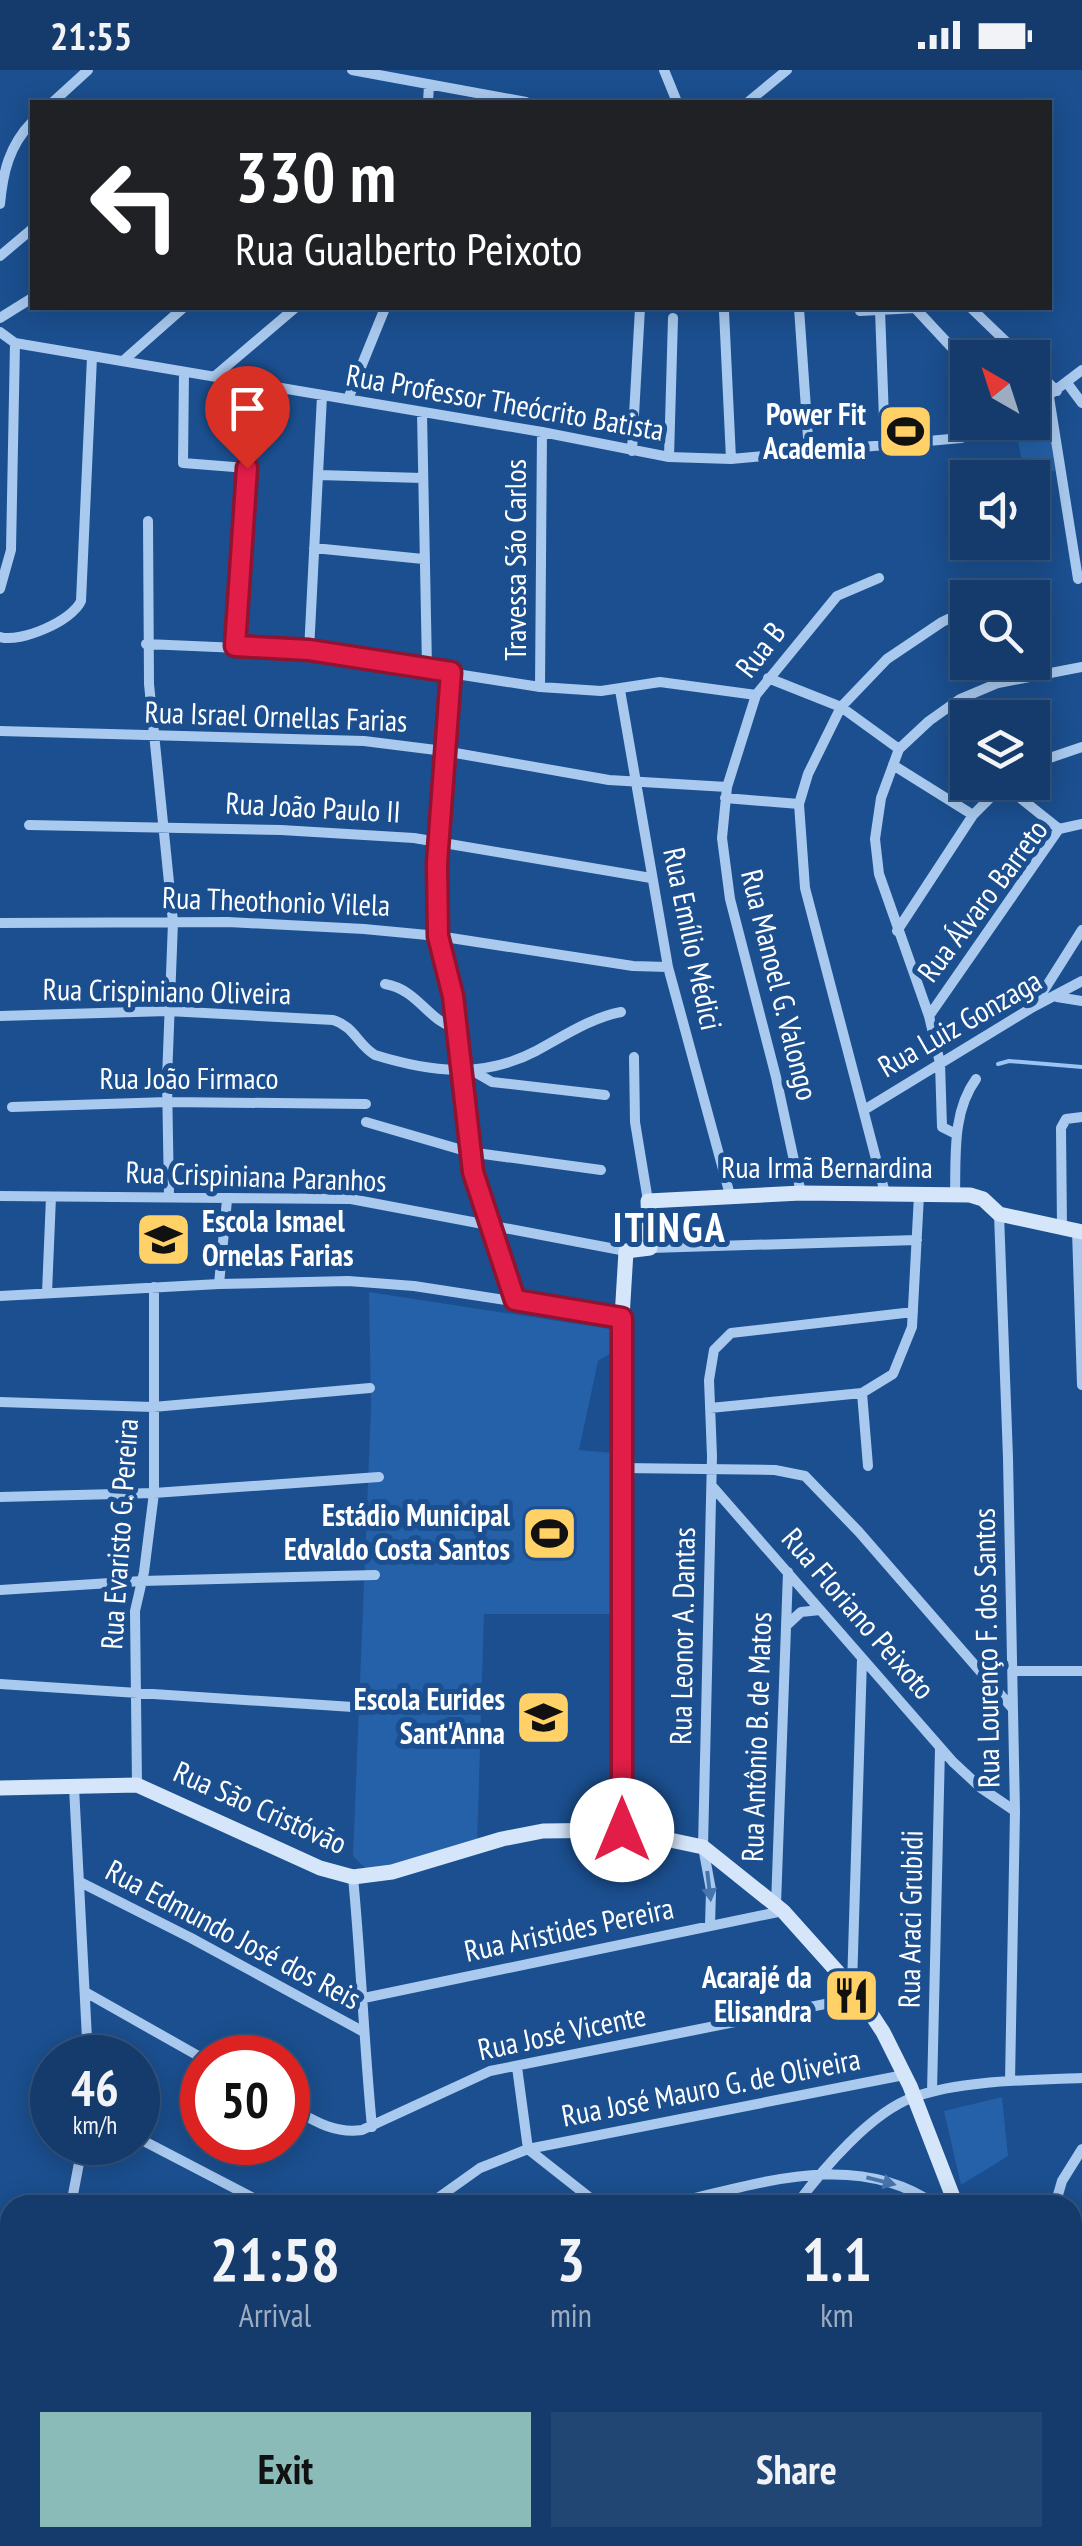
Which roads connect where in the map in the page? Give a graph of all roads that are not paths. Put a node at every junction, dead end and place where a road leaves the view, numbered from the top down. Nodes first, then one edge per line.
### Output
1 (88, 70) edge
2 (352, 70) edge
3 (664, 70) edge
4 (787, 70) edge
5 (429, 85) junction
6 (56, 100) edge
7 (428, 100) edge
8 (515, 100) edge
9 (676, 100) edge
10 (750, 100) edge
11 (30, 125) edge
12 (0, 204) edge
13 (30, 231) edge
14 (0, 256) edge
15 (30, 299) edge
16 (182, 310) edge
17 (294, 310) edge
18 (384, 310) edge
19 (640, 310) edge
20 (799, 310) edge
21 (880, 310) joint
22 (917, 310) edge
23 (973, 310) edge
24 (724, 311) dead end
25 (860, 312) dead end
26 (0, 318) edge
27 (673, 318) dead end
28 (0, 332) edge
29 (1004, 340) edge
30 (15, 343) junction
31 (950, 345) edge
32 (92, 357) junction
33 (122, 361) junction
34 (1082, 370) edge
35 (184, 372) junction
36 (214, 376) junction
37 (252, 382) junction
38 (1067, 383) junction
39 (1050, 390) edge
40 (1053, 394) junction
41 (322, 396) junction
42 (1050, 396) edge
43 (348, 399) junction
44 (1082, 403) edge
45 (422, 413) junction
46 (542, 432) junction
47 (950, 439) edge
48 (886, 446) junction
49 (632, 451) junction
50 (809, 452) junction
51 (669, 458) junction
52 (731, 459) junction
53 (247, 468) junction
54 (319, 475) junction
55 (422, 478) junction
56 (148, 521) dead end
57 (1077, 541) edge
58 (314, 548) junction
59 (423, 559) junction
60 (879, 578) dead end
61 (1078, 579) dead end
62 (0, 588) edge
63 (950, 619) edge
64 (0, 637) edge
65 (146, 644) junction
66 (235, 646) junction
67 (309, 650) junction
68 (427, 667) junction
69 (1082, 667) edge
70 (451, 672) junction
71 (768, 678) junction
72 (540, 688) junction
73 (620, 690) junction
74 (756, 695) junction
75 (841, 707) junction
76 (0, 730) edge
77 (152, 738) junction
78 (1082, 746) edge
79 (899, 749) junction
80 (444, 751) junction
81 (1050, 758) edge
82 (893, 765) junction
83 (637, 782) junction
84 (726, 793) junction
85 (988, 800) edge
86 (1024, 800) edge
87 (799, 804) junction
88 (973, 815) junction
89 (1082, 824) edge
90 (29, 825) dead end
91 (161, 826) junction
92 (1059, 829) junction
93 (439, 842) junction
94 (650, 878) junction
95 (0, 922) edge
96 (174, 922) junction
97 (1082, 930) edge
98 (898, 932) junction
99 (438, 936) junction
100 (668, 966) junction
101 (1082, 981) edge
102 (386, 984) dead end
103 (1056, 996) junction
104 (1082, 1001) edge
105 (1034, 1006) junction
106 (168, 1011) junction
107 (621, 1012) dead end
108 (0, 1016) edge
109 (929, 1016) junction
110 (458, 1028) junction
111 (634, 1058) dead end
112 (940, 1063) junction
113 (468, 1072) junction
114 (976, 1079) dead end
115 (605, 1096) dead end
116 (168, 1102) junction
117 (366, 1104) dead end
118 (12, 1107) dead end
119 (864, 1110) junction
120 (1082, 1117) edge
121 (366, 1122) dead end
122 (956, 1134) junction
123 (469, 1152) junction
124 (602, 1170) dead end
125 (801, 1193) junction
126 (885, 1193) junction
127 (730, 1195) junction
128 (919, 1195) junction
129 (955, 1195) junction
130 (0, 1196) edge
131 (169, 1196) junction
132 (51, 1197) junction
133 (227, 1200) junction
134 (648, 1201) junction
135 (999, 1214) junction
136 (487, 1223) junction
137 (1074, 1230) edge
138 (917, 1240) junction
139 (650, 1248) junction
140 (626, 1251) junction
141 (219, 1284) junction
142 (154, 1287) junction
143 (47, 1293) junction
144 (0, 1296) edge
145 (515, 1300) junction
146 (914, 1312) junction
147 (622, 1318) junction
148 (1082, 1385) edge
149 (370, 1388) dead end
150 (862, 1393) junction
151 (0, 1402) edge
152 (154, 1407) junction
153 (710, 1408) junction
154 (868, 1466) dead end
155 (622, 1468) junction
156 (711, 1469) junction
157 (380, 1478) dead end
158 (711, 1485) junction
159 (154, 1493) junction
160 (0, 1497) edge
161 (788, 1572) junction
162 (375, 1575) dead end
163 (142, 1581) junction
164 (0, 1590) edge
165 (820, 1610) junction
166 (787, 1625) junction
167 (862, 1658) junction
168 (1013, 1671) junction
169 (1082, 1671) edge
170 (0, 1684) edge
171 (136, 1692) junction
172 (353, 1707) dead end
173 (1013, 1709) junction
174 (940, 1747) junction
175 (136, 1785) junction
176 (74, 1786) junction
177 (0, 1788) edge
178 (1015, 1811) junction
179 (622, 1830) junction
180 (703, 1847) junction
181 (353, 1877) junction
182 (80, 1882) junction
183 (780, 1908) junction
184 (710, 1926) junction
185 (856, 1991) junction
186 (87, 1994) junction
187 (364, 1998) junction
188 (362, 2031) junction
189 (88, 2035) edge
190 (180, 2046) edge
191 (517, 2067) junction
192 (904, 2075) junction
193 (1082, 2078) edge
194 (1010, 2081) junction
195 (932, 2092) junction
196 (914, 2096) junction
197 (310, 2117) edge
198 (372, 2127) junction
199 (160, 2149) edge
200 (528, 2149) junction
201 (1082, 2149) edge
202 (79, 2165) edge
203 (821, 2172) junction
204 (73, 2195) edge
205 (248, 2195) edge
206 (442, 2195) edge
207 (586, 2195) edge
208 (712, 2195) edge
209 (804, 2195) edge
210 (921, 2195) edge
211 (952, 2195) edge
212 (1057, 2195) edge

1 - 6 street
2 - 5 street
3 - 9 street
4 - 10 street
5 - 7 street
5 - 8 street
11 - 12 street
13 - 14 street
15 - 26 street
16 - 33 street
17 - 36 street
18 - 43 street
19 - 49 street
20 - 50 street
21 - 25 street
21 - 48 street
22 - 31 street
23 - 29 street
24 - 52 street
27 - 51 street
28 - 30 street, Rua Professor Theócrito Batista
30 - 32 street, Rua Professor Theócrito Batista
30 - 62 street
32 - 33 street, Rua Professor Theócrito Batista
32 - 64 street
33 - 35 street, Rua Professor Theócrito Batista
34 - 38 street
35 - 36 street, Rua Professor Theócrito Batista
35 - 53 street
36 - 37 street, Rua Professor Theócrito Batista
37 - 41 street, Rua Professor Theócrito Batista
37 - 53 street
38 - 40 street
38 - 44 street
39 - 40 street
40 - 42 street
40 - 57 street
41 - 43 street, Rua Professor Theócrito Batista
41 - 54 street
43 - 45 street, Rua Professor Theócrito Batista
45 - 46 street, Rua Professor Theócrito Batista
45 - 55 street
46 - 49 street, Rua Professor Theócrito Batista
46 - 72 street, Travessa Sáo Carlos
47 - 48 street, Rua Professor Theócrito Batista
48 - 50 street, Rua Professor Theócrito Batista
49 - 51 street, Rua Professor Theócrito Batista
50 - 52 street, Rua Professor Theócrito Batista
51 - 52 street, Rua Professor Theócrito Batista
53 - 66 street
54 - 55 street
54 - 58 street
55 - 59 street
56 - 65 street
57 - 61 street
58 - 59 street
58 - 67 street
59 - 68 street
60 - 71 street, Rua B
63 - 75 street
65 - 66 street
65 - 77 street
66 - 67 street
67 - 68 street
68 - 70 street
69 - 79 street
70 - 72 street
70 - 80 street
71 - 74 street, Rua B
71 - 75 street
72 - 73 street
73 - 74 street
73 - 83 street, Rua Emílio Médici
74 - 84 street, Rua B
75 - 79 street
75 - 87 street
76 - 77 street, Rua Israel Ornellas Farias
77 - 80 street, Rua Israel Ornellas Farias
77 - 91 street
78 - 81 street
79 - 82 street
80 - 83 street, Rua Israel Ornellas Farias
80 - 93 street
82 - 88 street
82 - 98 street
83 - 84 street, Rua Israel Ornellas Farias
83 - 94 street, Rua Emílio Médici
84 - 87 street, Rua Israel Ornellas Farias
84 - 125 street, Rua Manoel G. Valongo
85 - 88 street
86 - 92 street
87 - 119 street
88 - 98 street
89 - 92 street, Rua Álvaro Barreto
90 - 91 street, Rua João Paulo II
91 - 93 street, Rua João Paulo II
91 - 96 street
92 - 109 street, Rua Álvaro Barreto
93 - 94 street, Rua João Paulo II
93 - 99 street
94 - 100 street, Rua Emílio Médici
95 - 96 street, Rua Theothonio Vilela
96 - 99 street, Rua Theothonio Vilela
96 - 106 street
97 - 105 street
98 - 109 street
99 - 100 street, Rua Theothonio Vilela
99 - 110 street
100 - 127 street, Rua Emílio Médici
101 - 103 street, Rua Luiz Gonzaga
102 - 110 street
103 - 104 street
103 - 105 street, Rua Luiz Gonzaga
105 - 112 street, Rua Luiz Gonzaga
106 - 108 street, Rua Crispiniano Oliveira
106 - 113 street, Rua Crispiniano Oliveira
106 - 116 street
107 - 113 street
109 - 112 street
110 - 113 street
111 - 134 street
112 - 119 street, Rua Luiz Gonzaga
112 - 122 street
113 - 115 street
113 - 123 street
114 - 122 street
116 - 117 street, Rua João Firmaco
116 - 118 street, Rua João Firmaco
116 - 131 street
119 - 126 street
120 - 137 street
121 - 123 street
122 - 129 street
123 - 124 street
123 - 136 street
125 - 126 main road, Rua Irmã Bernardina
125 - 127 main road, Rua Irmã Bernardina
126 - 128 main road, Rua Irmã Bernardina
127 - 134 main road, Rua Irmã Bernardina
128 - 129 main road, Rua Irmã Bernardina
128 - 138 street
129 - 135 main road, Rua Irmã Bernardina
130 - 132 street, Rua Crispiniana Paranhos
131 - 132 street, Rua Crispiniana Paranhos
131 - 133 street, Rua Crispiniana Paranhos
132 - 143 street
133 - 136 street, Rua Crispiniana Paranhos
133 - 141 street
134 - 139 main road
135 - 137 main road, Rua Irmã Bernardina
135 - 168 street, Rua Lourenço F. dos Santos
136 - 140 street, Rua Crispiniana Paranhos
136 - 145 street
137 - 148 street
138 - 139 street
138 - 146 street
139 - 140 main road
140 - 147 main road
141 - 142 street
141 - 145 street
142 - 143 street
142 - 152 street, Rua Evaristo G. Pereira
143 - 144 street
145 - 147 street
146 - 150 street
146 - 153 street, Rua Leonor A. Dantas
147 - 155 main road
149 - 152 street
150 - 153 street
150 - 154 street
151 - 152 street
152 - 159 street, Rua Evaristo G. Pereira
153 - 156 street, Rua Leonor A. Dantas
155 - 156 street
155 - 179 main road
156 - 158 street, Rua Leonor A. Dantas
156 - 173 street
157 - 159 street
158 - 161 street, Rua Floriano Peixoto
158 - 180 street, Rua Leonor A. Dantas
159 - 160 street
159 - 163 street, Rua Evaristo G. Pereira
161 - 165 street, Rua Floriano Peixoto
161 - 166 street, Rua Antônio B. de Matos
162 - 163 street
163 - 164 street
163 - 171 street, Rua Evaristo G. Pereira
165 - 166 street
165 - 167 street, Rua Floriano Peixoto
166 - 183 street, Rua Antônio B. de Matos
167 - 174 street, Rua Floriano Peixoto
167 - 185 street
168 - 169 street
168 - 173 street, Rua Lourenço F. dos Santos
170 - 171 street
171 - 172 street
171 - 175 street, Rua Evaristo G. Pereira
173 - 178 street, Rua Lourenço F. dos Santos
174 - 178 street, Rua Floriano Peixoto
174 - 195 street, Rua Araci Grubidi
175 - 176 main road, Rua São Cristóvão
175 - 181 main road, Rua São Cristóvão
176 - 177 main road, Rua São Cristóvão
176 - 182 street
178 - 194 street, Rua Lourenço F. dos Santos
179 - 180 main road, Rua São Cristóvão
179 - 181 main road, Rua São Cristóvão
180 - 183 main road, Rua São Cristóvão
180 -> 184 street, Rua Leonor A. Dantas
181 - 187 street
182 - 186 street
182 - 188 street, Rua Edmundo José dos Reis
183 - 184 street, Rua Aristides Pereira
183 - 185 main road, Rua São Cristóvão
184 - 187 street, Rua Aristides Pereira
185 - 191 street, Rua José Vicente
185 - 192 main road, Rua São Cristóvão
186 - 189 street
186 - 190 street
187 - 188 street
188 - 198 street
191 - 198 street, Rua José Vicente
191 - 200 street
192 - 196 main road, Rua São Cristóvão
192 - 200 street, Rua José Mauro G. de Oliveira
193 - 194 street
194 - 195 street
195 - 196 street
196 - 203 street
196 - 211 main road, Rua São Cristóvão
197 - 198 street
199 - 205 street
200 - 206 street, Rua José Mauro G. de Oliveira
200 - 207 street
201 - 212 street
202 - 204 street
203 - 208 street
203 - 209 street
203 -> 210 street

